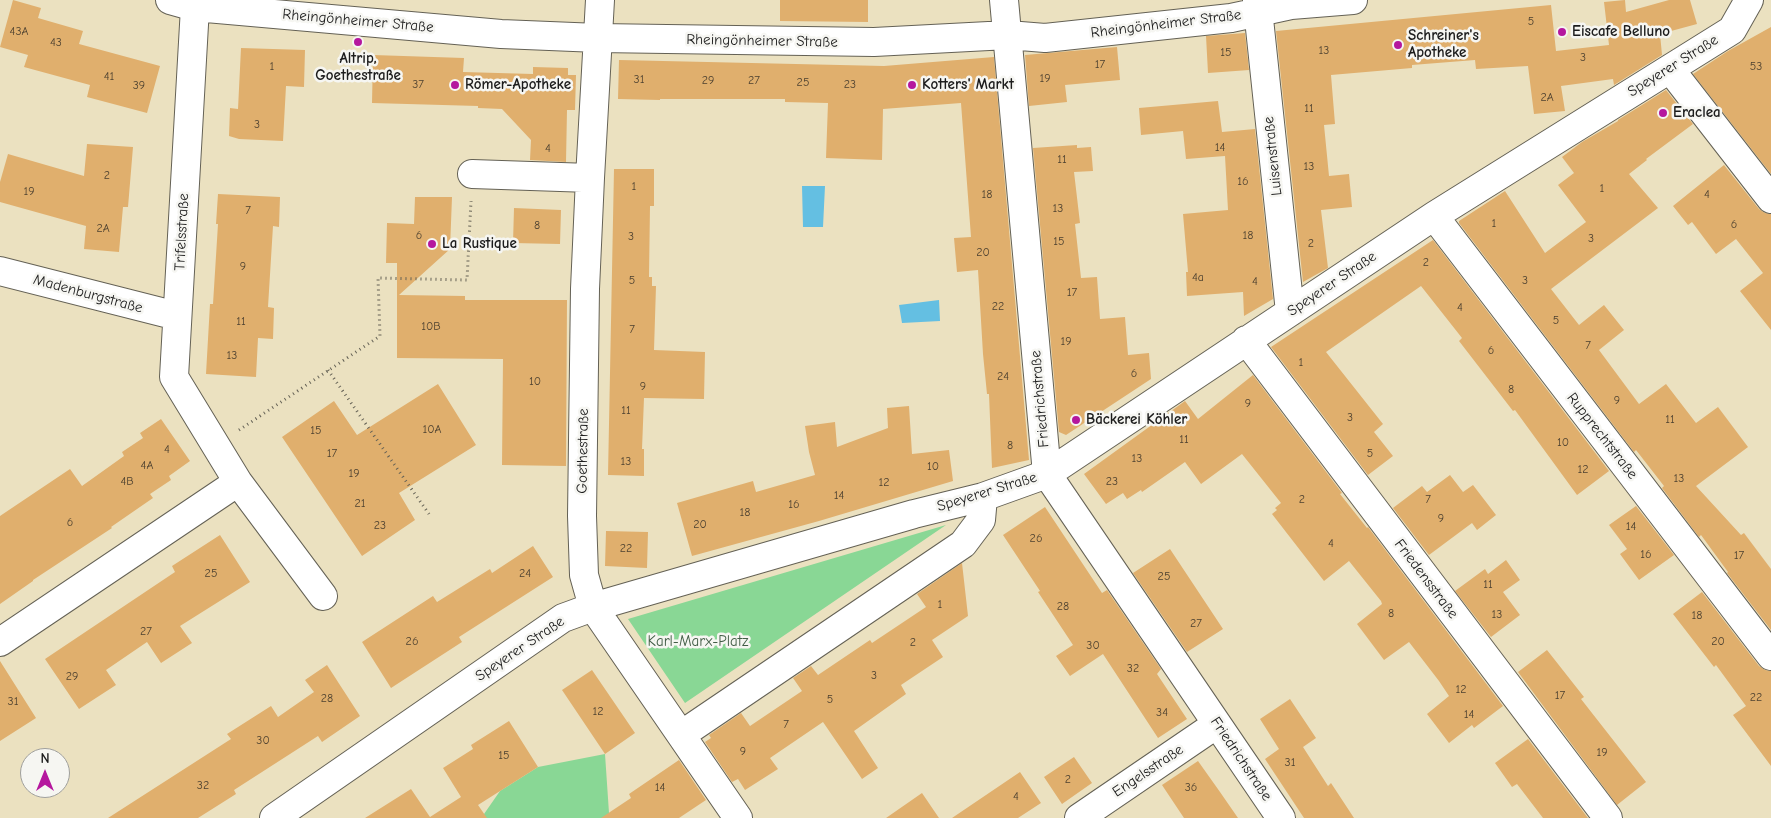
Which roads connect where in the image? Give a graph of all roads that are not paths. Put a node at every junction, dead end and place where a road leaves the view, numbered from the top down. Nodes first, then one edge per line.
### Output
1 (600, 0) edge
2 (1004, 0) edge
3 (1353, 0) edge
4 (1749, 0) edge
5 (182, 3) edge
6 (1258, 6) edge
7 (336, 10) edge
8 (1008, 35) junction
9 (598, 38) junction
10 (1670, 69) junction
11 (472, 174) road end
12 (590, 178) junction
13 (1771, 199) edge
14 (1434, 216) junction
15 (0, 271) edge
16 (1290, 312) junction
17 (177, 316) junction
18 (1246, 340) junction
19 (1047, 474) junction
20 (238, 482) junction
21 (983, 497) junction
22 (323, 596) dead end
23 (593, 607) junction
24 (0, 642) edge
25 (1771, 656) edge
26 (1217, 724) junction
27 (680, 735) junction
28 (274, 818) edge
29 (738, 818) edge
30 (1079, 818) edge
31 (1281, 818) edge
32 (1608, 818) edge

1 - 9 street, Goethestraße
2 - 8 street, Friedrichstraße
3 - 6 street, Rheingönheimer Straße
4 - 10 street, Speyerer Straße
5 - 7 street, Rheingönheimer Straße
5 - 17 street, Trifelsstraße
6 - 8 street, Rheingönheimer Straße
6 - 16 street, Luisenstraße
7 - 9 street, Rheingönheimer Straße
8 - 9 street, Rheingönheimer Straße
8 - 19 street, Friedrichstraße
9 - 12 street, Goethestraße
10 - 13 street
10 - 14 street, Speyerer Straße
11 - 12 street
12 - 23 street, Goethestraße
14 - 16 street, Speyerer Straße
14 - 25 street, Rupprechtstraße
15 - 17 street, Madenburgstraße
16 - 18 street, Speyerer Straße
17 - 20 street, Trifelsstraße
18 - 19 street, Speyerer Straße
18 - 32 street, Friedensstraße
19 - 21 street, Speyerer Straße
19 - 26 street, Friedrichstraße
20 - 22 street, Trifelsstraße
20 - 24 street
21 - 23 street, Speyerer Straße
21 - 27 street
23 - 27 street, Goethestraße
23 - 28 street, Speyerer Straße
26 - 30 street, Engelsstraße
26 - 31 street, Friedrichstraße
27 - 29 street, Goethestraße

